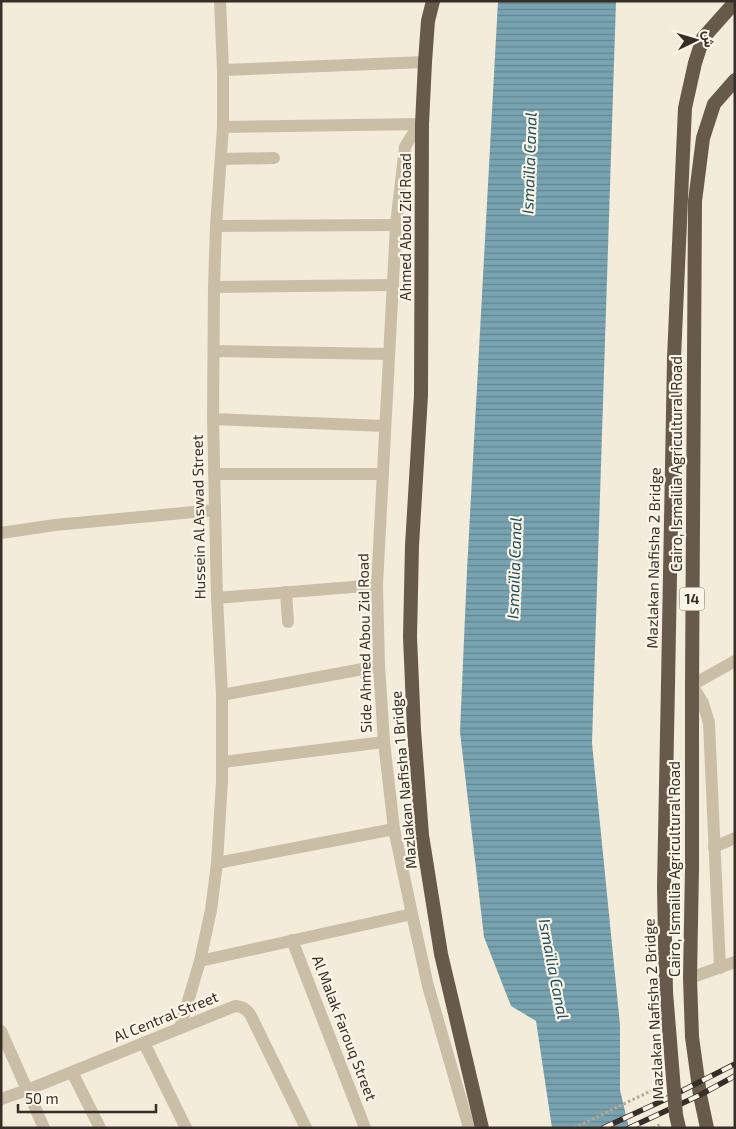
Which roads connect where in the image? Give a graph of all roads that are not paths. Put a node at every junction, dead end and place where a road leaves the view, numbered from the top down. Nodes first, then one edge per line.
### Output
1 (220, 1) edge
2 (429, 1) edge
3 (433, 1) edge
4 (735, 2) edge
5 (428, 22) junction
6 (425, 62) junction
7 (223, 70) junction
8 (735, 80) edge
9 (422, 124) junction
10 (223, 127) junction
11 (274, 158) dead end
12 (221, 159) junction
13 (396, 225) junction
14 (216, 226) junction
15 (393, 285) junction
16 (214, 287) junction
17 (214, 351) junction
18 (389, 354) junction
19 (213, 418) junction
20 (385, 426) junction
21 (417, 453) joint
22 (214, 474) junction
23 (383, 474) junction
24 (215, 510) junction
25 (1, 533) edge
26 (377, 585) junction
27 (286, 592) junction
28 (217, 598) junction
29 (288, 622) dead end
30 (735, 661) edge
31 (380, 666) junction
32 (692, 685) junction
33 (222, 695) junction
34 (384, 742) junction
35 (223, 762) junction
36 (394, 829) junction
37 (735, 838) edge
38 (714, 848) junction
39 (217, 863) junction
40 (412, 914) junction
41 (292, 940) junction
42 (200, 960) junction
43 (735, 962) edge
44 (720, 968) junction
45 (690, 978) junction
46 (180, 1028) junction
47 (1, 1031) edge
48 (144, 1043) junction
49 (72, 1072) junction
50 (27, 1090) junction
51 (1, 1099) edge
52 (44, 1128) edge
53 (100, 1128) edge
54 (186, 1128) edge
55 (306, 1128) edge
56 (365, 1128) edge
57 (469, 1128) edge
58 (482, 1128) edge
59 (678, 1128) edge
60 (707, 1128) edge

1 - 7 street, Hussein Al Aswad Street
2 - 5 highway
3 - 5 highway, Ahmed Abou Zid Road
4 - 59 highway, Mazlakan Nafisha 2 Bridge, bridge
5 - 6 highway, Ahmed Abou Zid Road
6 - 7 street
6 - 9 highway, Ahmed Abou Zid Road
7 - 10 street, Hussein Al Aswad Street
8 - 32 highway, Cairo, Ismailia Agricultural Road / 14
9 - 10 street
9 - 13 street, Side Ahmed Abou Zid Road
9 - 21 highway, Ahmed Abou Zid Road
10 - 12 street, Hussein Al Aswad Street
11 - 12 street
12 - 14 street, Hussein Al Aswad Street
13 - 14 street
13 - 15 street, Side Ahmed Abou Zid Road
14 - 16 street, Hussein Al Aswad Street
15 - 16 street
15 - 18 street, Side Ahmed Abou Zid Road
16 - 17 street, Hussein Al Aswad Street
17 - 18 street
17 - 19 street, Hussein Al Aswad Street
18 - 20 street, Side Ahmed Abou Zid Road
19 - 20 street
19 - 22 street, Hussein Al Aswad Street
20 - 23 street, Side Ahmed Abou Zid Road
21 - 58 highway, Mazlakan Nafisha 1 Bridge
22 - 23 street
22 - 24 street, Hussein Al Aswad Street
23 - 26 street, Side Ahmed Abou Zid Road
24 - 25 street
24 - 28 street, Hussein Al Aswad Street
26 - 27 street
26 - 31 street, Side Ahmed Abou Zid Road
27 - 28 street
27 - 29 street
28 - 33 street, Hussein Al Aswad Street
30 - 32 street
31 - 33 street
31 - 34 street, Side Ahmed Abou Zid Road
32 - 38 street
32 - 45 highway, Cairo, Ismailia Agricultural Road / 14
33 - 35 street, Hussein Al Aswad Street
34 - 35 street
34 - 36 street, Side Ahmed Abou Zid Road
35 - 39 street, Hussein Al Aswad Street
36 - 39 street
36 - 40 street, Side Ahmed Abou Zid Road
37 - 38 street
38 - 44 street
39 - 42 street, Hussein Al Aswad Street
40 - 41 street
40 - 57 street, Side Ahmed Abou Zid Road
41 - 42 street
41 - 56 street, Al Malak Farouq Street
42 - 46 street, Hussein Al Aswad Street
43 - 44 street
44 - 45 street
45 - 60 highway, Cairo, Ismailia Agricultural Road / 14
46 - 48 street, Al Central Street
46 - 55 street, Al Central Street
47 - 50 street
48 - 49 street, Al Central Street
48 - 54 street
49 - 50 street, Al Central Street
49 - 53 street
50 - 51 street, Al Central Street
50 - 52 street

